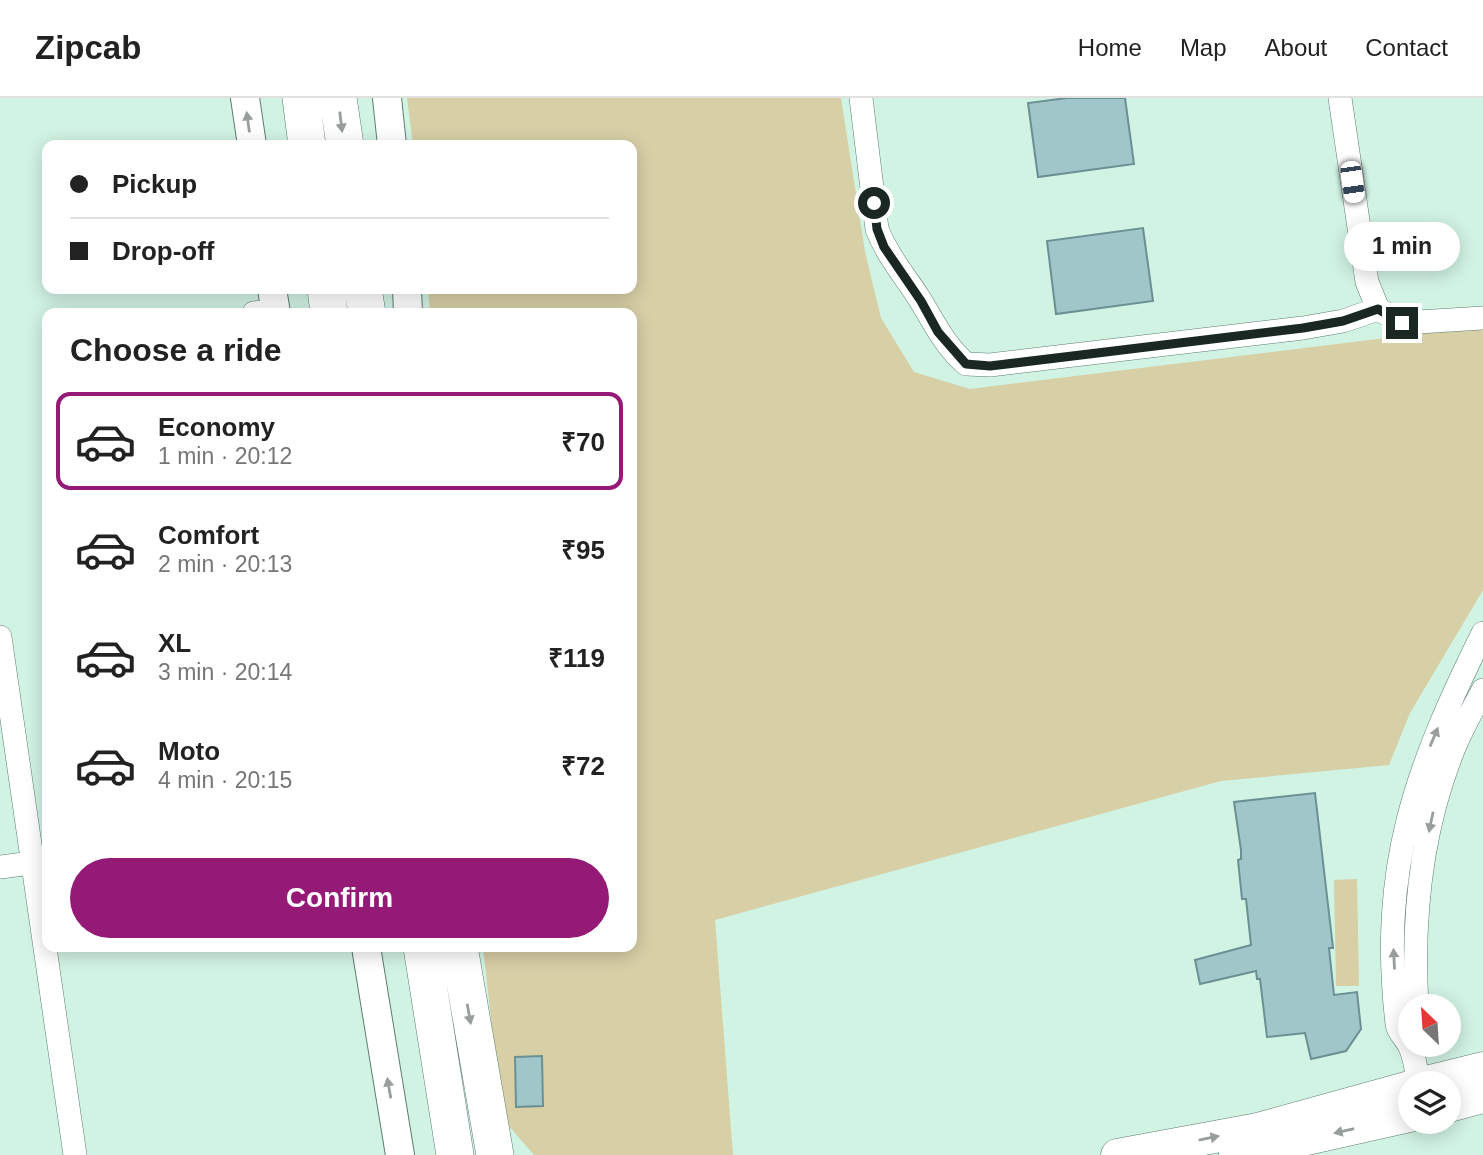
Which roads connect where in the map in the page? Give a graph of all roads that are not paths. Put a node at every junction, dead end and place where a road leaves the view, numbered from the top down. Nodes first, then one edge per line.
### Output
1 (245, 98) edge
2 (301, 98) edge
3 (338, 98) edge
4 (387, 98) edge
5 (862, 98) edge
6 (1340, 98) edge
7 (251, 140) edge
8 (306, 140) edge
9 (344, 140) edge
10 (391, 140) edge
11 (1378, 309) junction
12 (1483, 318) edge
13 (1483, 633) edge
14 (0, 637) edge
15 (1483, 690) edge
16 (31, 863) junction
17 (0, 867) edge
18 (42, 936) edge
19 (44, 952) edge
20 (367, 952) edge
21 (423, 952) edge
22 (459, 952) edge
23 (1416, 994) edge
24 (1398, 1028) edge
25 (1483, 1051) edge
26 (1421, 1057) edge
27 (1483, 1068) edge
28 (1433, 1071) edge
29 (1461, 1081) edge
30 (1461, 1086) edge
31 (1398, 1090) edge
32 (1398, 1119) edge
33 (491, 1140) edge
34 (75, 1155) edge
35 (400, 1155) edge
36 (456, 1155) edge
37 (514, 1155) edge
38 (1117, 1155) edge
39 (1235, 1155) edge

7 -> 1 street
2 - 8 highway
3 -> 9 highway
4 - 10 street
5 - 11 street
6 - 11 street
11 - 12 street
24 -> 13 street
14 - 16 street
15 -> 23 street
16 - 17 street
16 - 18 street
19 - 34 street
35 -> 20 street
21 - 36 highway
22 -> 33 highway
25 - 29 street
26 - 28 street
27 - 30 main road
38 -> 31 main road
32 -> 39 main road
33 - 37 main road

